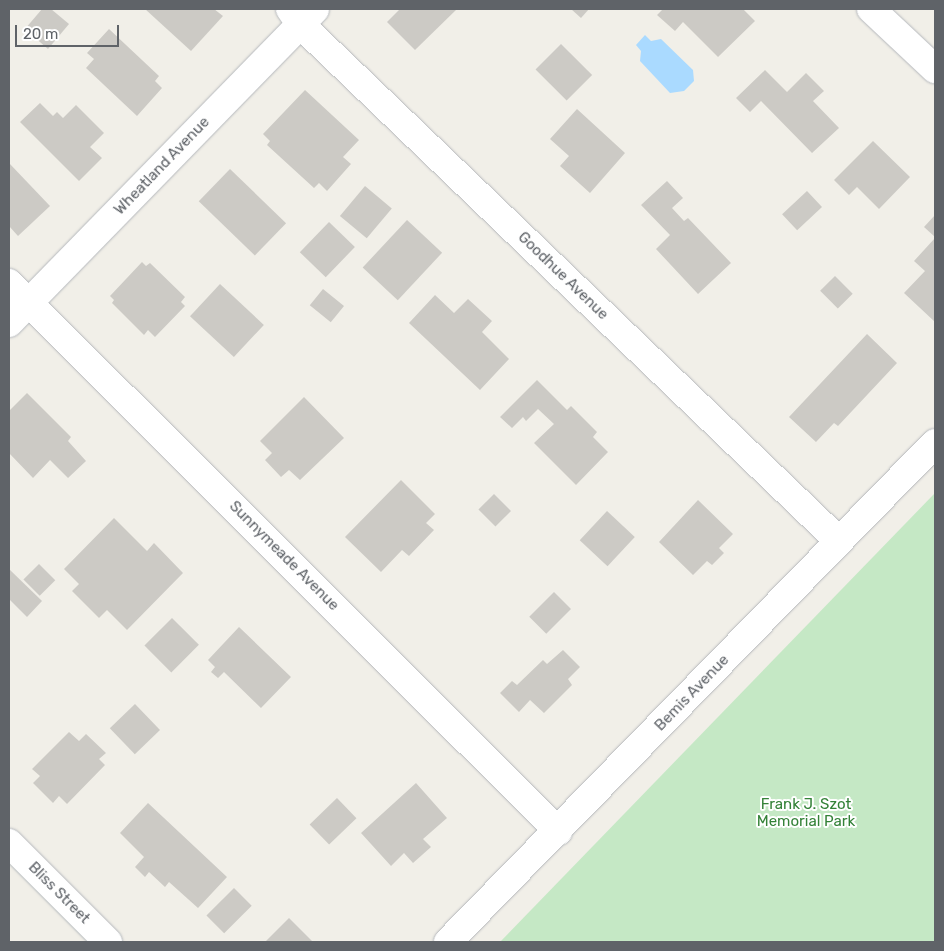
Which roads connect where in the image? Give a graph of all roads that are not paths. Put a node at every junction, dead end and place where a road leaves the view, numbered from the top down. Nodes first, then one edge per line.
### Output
1 (871, 9) edge
2 (302, 14) edge
3 (935, 69) edge
4 (9, 283) edge
5 (18, 314) edge
6 (935, 443) edge
7 (839, 542) junction
8 (558, 831) junction
9 (9, 843) edge
10 (108, 942) edge
11 (448, 942) edge

1 - 3 street
2 - 5 street, Wheatland Avenue
2 - 7 street, Goodhue Avenue
4 - 5 street, Sunnymeade Avenue
5 - 8 street, Sunnymeade Avenue
6 - 7 street, Bemis Avenue
7 - 8 street, Bemis Avenue
8 - 11 street, Bemis Avenue
9 - 10 street, Bliss Street

